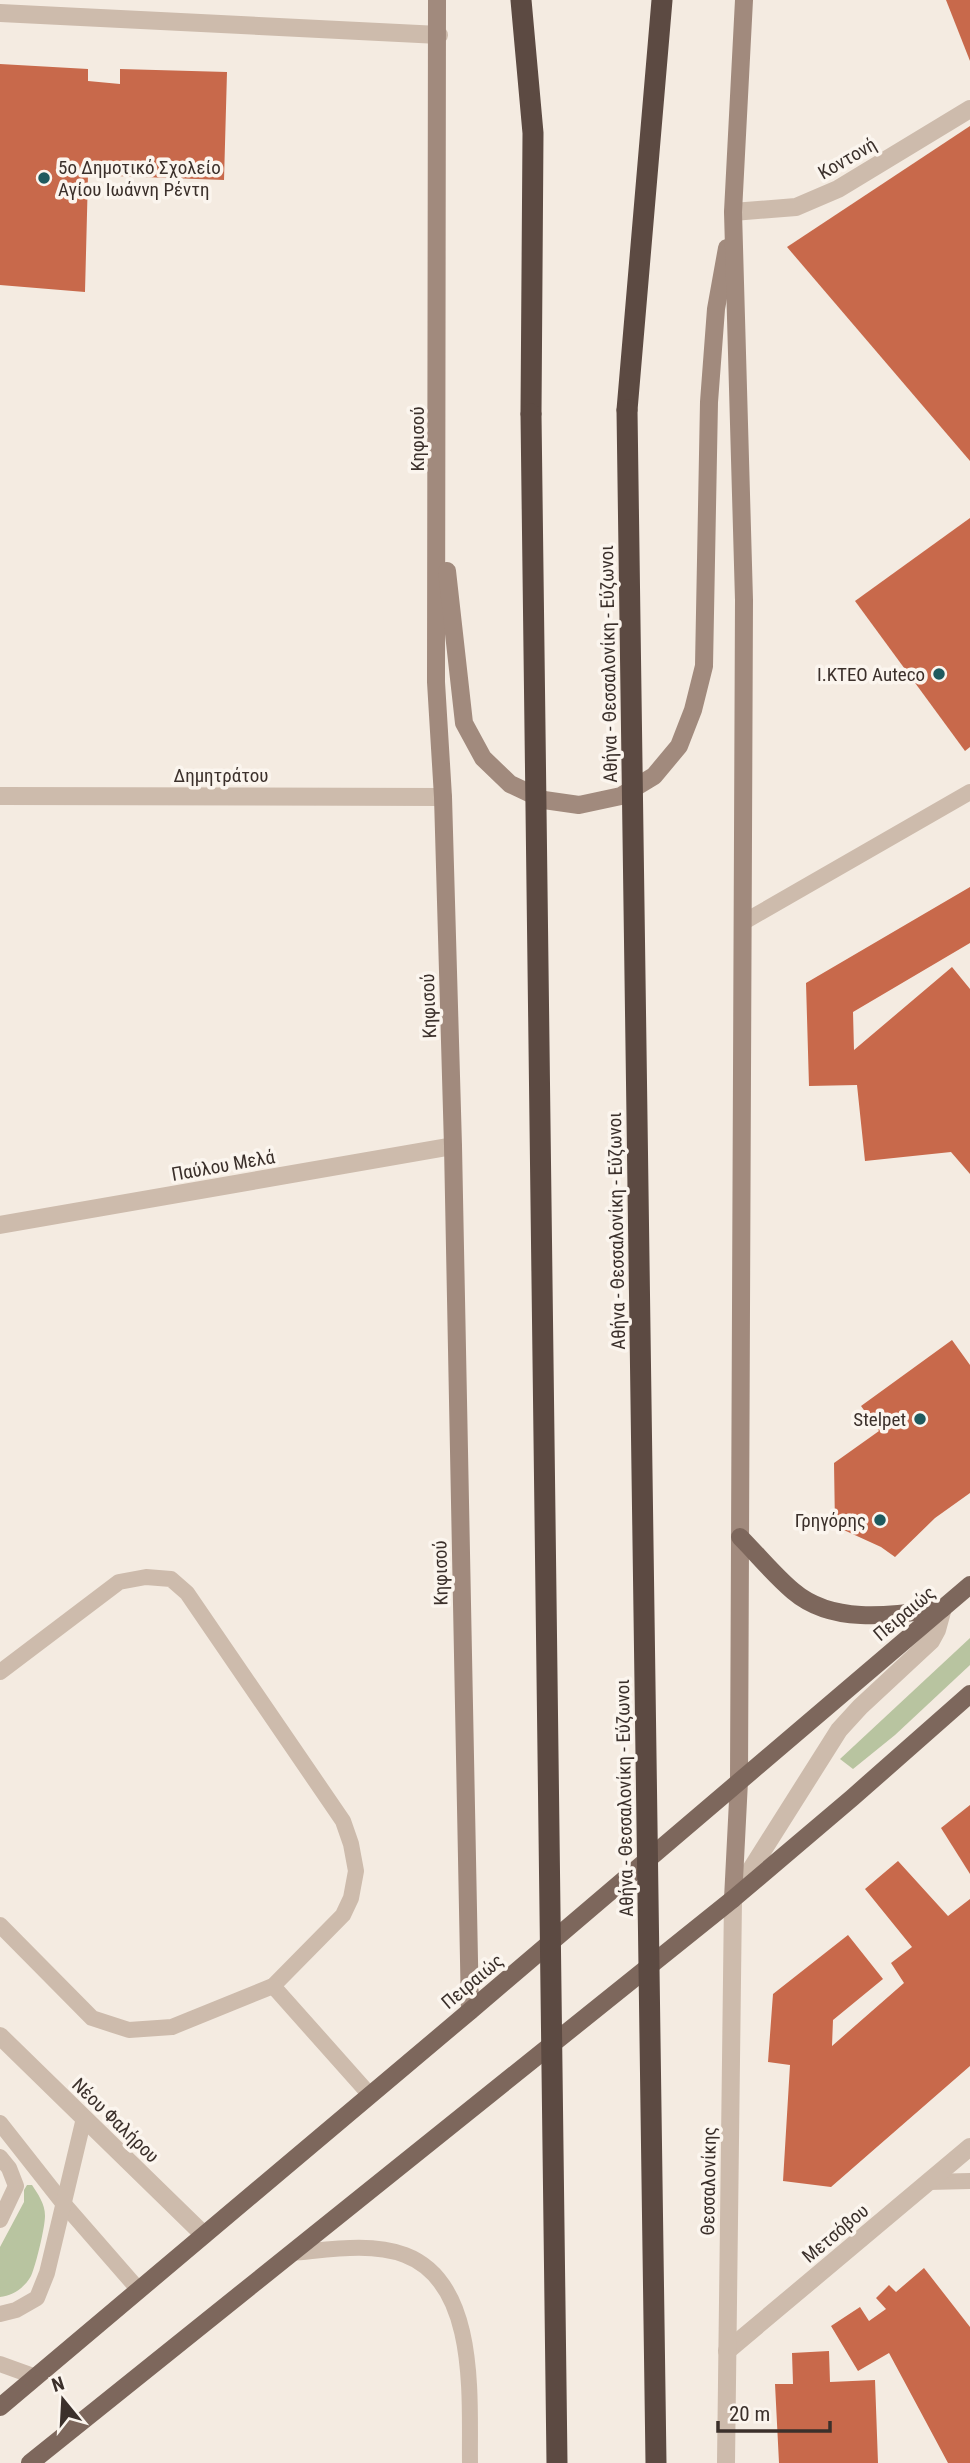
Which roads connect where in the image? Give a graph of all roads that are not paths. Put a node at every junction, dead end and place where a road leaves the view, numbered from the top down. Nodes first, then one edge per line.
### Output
1 (437, 0) edge
2 (521, 0) edge
3 (662, 0) edge
4 (744, 0) edge
5 (0, 13) edge
6 (439, 35) junction
7 (970, 108) edge
8 (733, 212) junction
9 (438, 480) junction
10 (970, 792) edge
11 (0, 796) edge
12 (443, 797) junction
13 (742, 923) junction
14 (453, 1146) junction
15 (0, 1225) edge
16 (740, 1537) junction
17 (970, 1585) edge
18 (943, 1608) junction
19 (0, 1672) edge
20 (970, 1694) edge
21 (738, 1781) junction
22 (733, 1899) junction
23 (0, 1925) edge
24 (273, 1986) junction
25 (470, 2011) junction
26 (0, 2036) edge
27 (370, 2095) junction
28 (84, 2118) junction
29 (0, 2123) edge
30 (970, 2147) edge
31 (0, 2157) edge
32 (970, 2181) edge
33 (928, 2182) junction
34 (63, 2203) junction
35 (0, 2220) edge
36 (204, 2235) junction
37 (292, 2253) junction
38 (138, 2289) junction
39 (0, 2314) edge
40 (727, 2351) junction
41 (0, 2364) edge
42 (36, 2377) junction
43 (0, 2407) edge
44 (30, 2463) edge
45 (470, 2463) edge
46 (557, 2463) edge
47 (656, 2463) edge
48 (726, 2463) edge

1 - 6 main road, Κηφισού
2 - 46 highway, bridge
3 - 47 highway, Αθήνα - Θεσσαλονίκη - Εύζωνοι, bridge
4 - 8 main road
5 - 6 street
6 - 9 main road, Κηφισού
7 - 8 street, Κοντονή
8 - 9 main road
8 - 13 main road
9 - 12 main road, Κηφισού
10 - 13 lane
11 - 12 street, Δημητράτου
12 - 14 main road, Κηφισού
13 - 16 main road
14 - 15 street, Παύλου Μελά
14 - 25 main road, Κηφισού
16 - 18 main road
16 - 21 main road
17 - 18 main road, Πειραιώς
18 - 21 main road, Πειραιώς
18 - 22 street
19 - 24 lane
20 - 22 main road
21 - 22 main road
21 - 25 main road, Πειραιώς
22 - 37 main road
22 - 40 street, Θεσσαλονίκης
23 - 24 lane
24 - 27 lane
25 - 27 main road, Πειραιώς
26 - 28 street, Νέου Φαλήρου
27 - 36 main road, Πειραιώς
28 - 34 lane
28 - 36 street, Νέου Φαλήρου
29 - 34 lane
30 - 33 street, Μετσόβου
31 - 35 lane
32 - 33 lane
33 - 40 street, Μετσόβου
34 - 38 lane
34 - 39 lane
36 - 38 main road, Πειραιώς
37 - 44 main road
37 - 45 lane
38 - 42 main road, Πειραιώς
40 - 48 street, Θεσσαλονίκης
41 - 42 lane
42 - 43 main road, Πειραιώς

